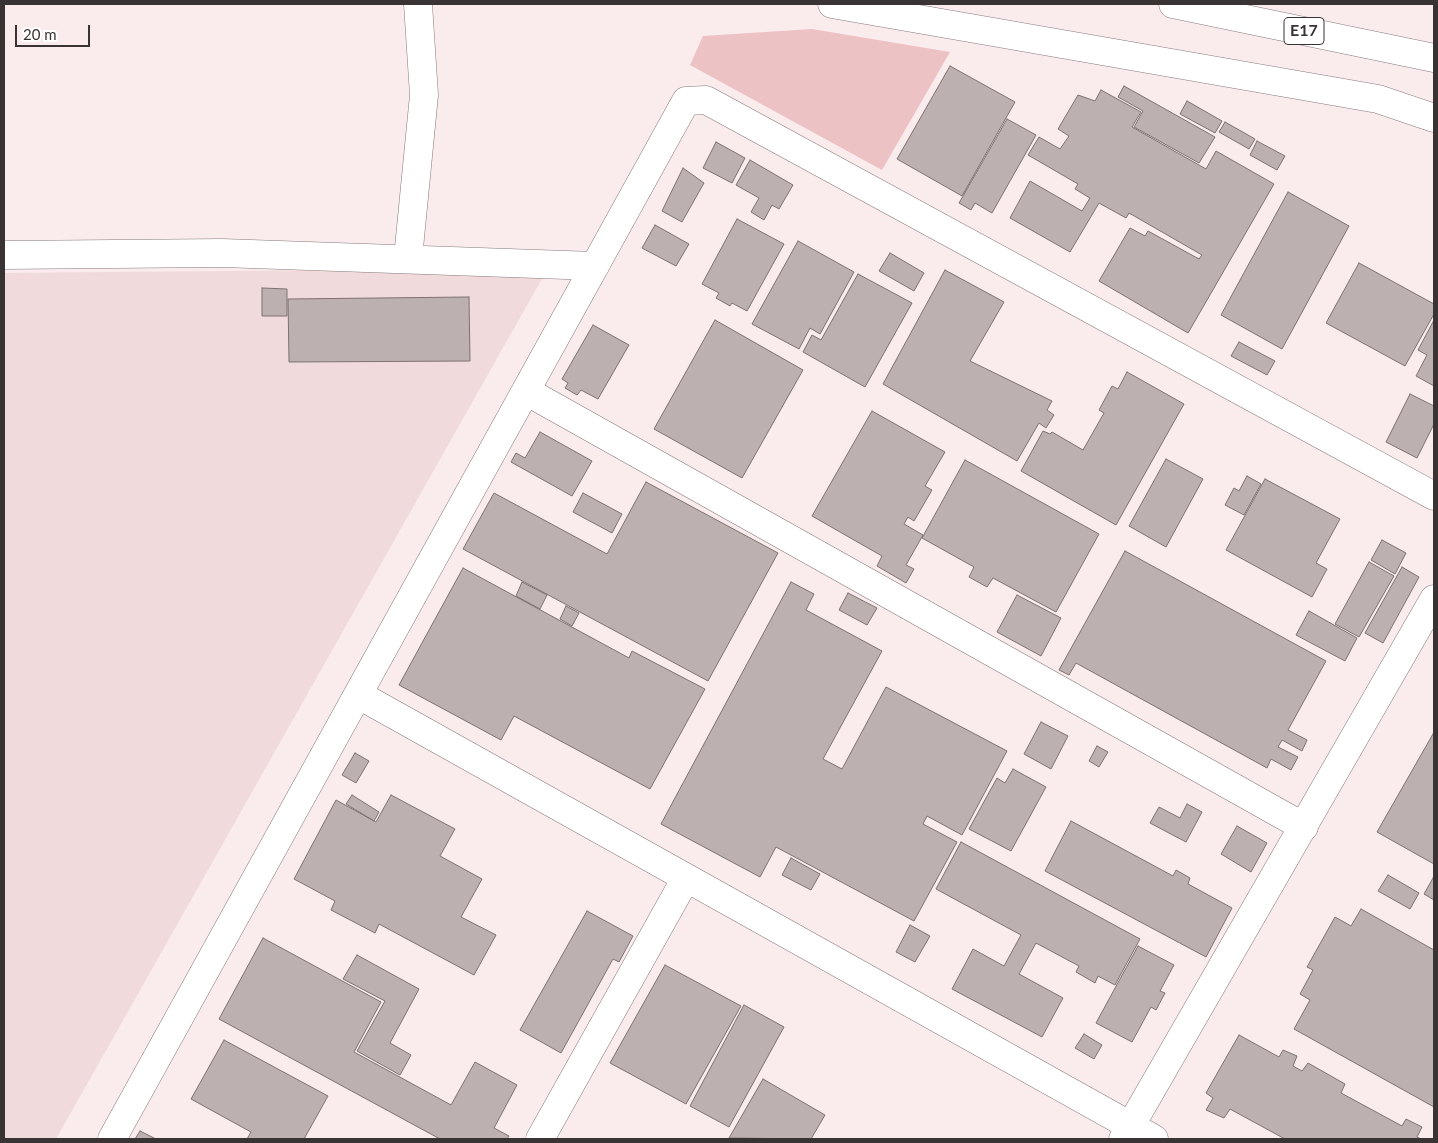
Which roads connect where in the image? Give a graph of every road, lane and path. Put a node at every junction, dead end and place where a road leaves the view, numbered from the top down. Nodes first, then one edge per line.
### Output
1 (418, 4) edge
2 (832, 4) edge
3 (1173, 4) edge
4 (1434, 58) edge
5 (1434, 118) edge
6 (4, 255) edge
7 (408, 258) junction
8 (595, 266) junction
9 (526, 391) junction
10 (1434, 496) edge
11 (1434, 599) edge
12 (359, 695) junction
13 (1304, 827) junction
14 (686, 878) junction
15 (1136, 1135) edge
16 (112, 1139) edge
17 (540, 1139) edge

1 - 7 main road
2 - 5 main road
3 - 4 main road, E17
6 - 7 main road
7 - 8 main road
8 - 9 main road
8 - 10 main road
9 - 12 main road
9 - 13 main road
11 - 13 main road
12 - 14 main road
12 - 16 main road
13 - 15 main road
14 - 15 main road
14 - 17 main road

